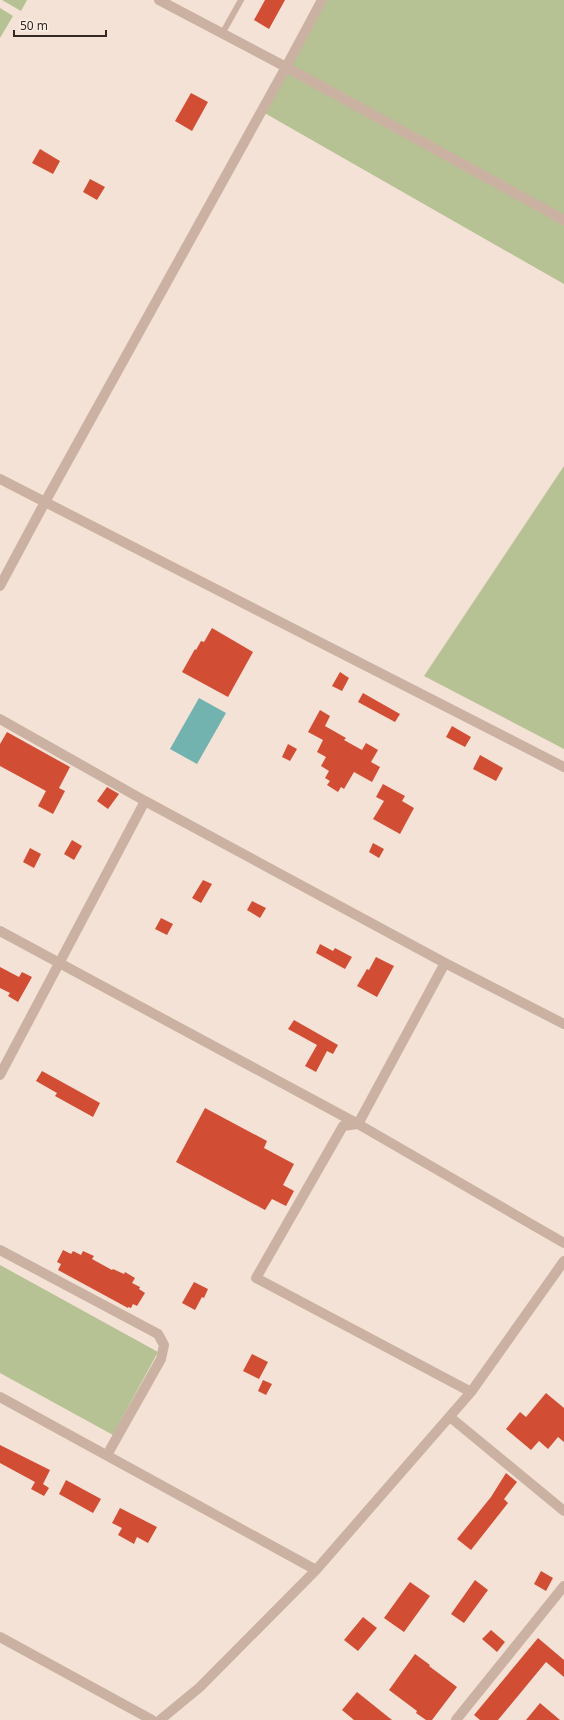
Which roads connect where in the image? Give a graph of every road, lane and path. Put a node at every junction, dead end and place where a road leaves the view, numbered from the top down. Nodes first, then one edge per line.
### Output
1 (159, 0) edge
2 (241, 0) edge
3 (322, 0) edge
4 (222, 34) junction
5 (286, 67) junction
6 (564, 220) edge
7 (0, 478) edge
8 (45, 502) junction
9 (0, 586) edge
10 (0, 719) edge
11 (564, 767) edge
12 (145, 801) junction
13 (0, 931) edge
14 (444, 962) junction
15 (59, 964) junction
16 (564, 1024) edge
17 (0, 1075) edge
18 (358, 1124) junction
19 (564, 1243) edge
20 (0, 1250) edge
21 (564, 1261) edge
22 (471, 1392) junction
23 (0, 1397) edge
24 (450, 1417) junction
25 (107, 1456) junction
26 (564, 1511) edge
27 (316, 1570) junction
28 (564, 1586) edge
29 (0, 1637) edge
30 (152, 1720) edge
31 (160, 1720) edge
32 (456, 1720) edge

1 - 4 street
2 - 4 lane
3 - 5 street
4 - 5 street
5 - 6 street
5 - 8 street
7 - 8 street
8 - 9 street
8 - 11 street
10 - 12 street
12 - 14 street
12 - 15 street
13 - 15 street
14 - 16 street
14 - 18 street
15 - 17 street
15 - 18 street
18 - 19 street
18 - 22 street
20 - 25 street
21 - 22 street
22 - 24 street
23 - 25 street
24 - 26 street
24 - 27 street
25 - 27 street
27 - 31 street
28 - 32 street
29 - 30 street

